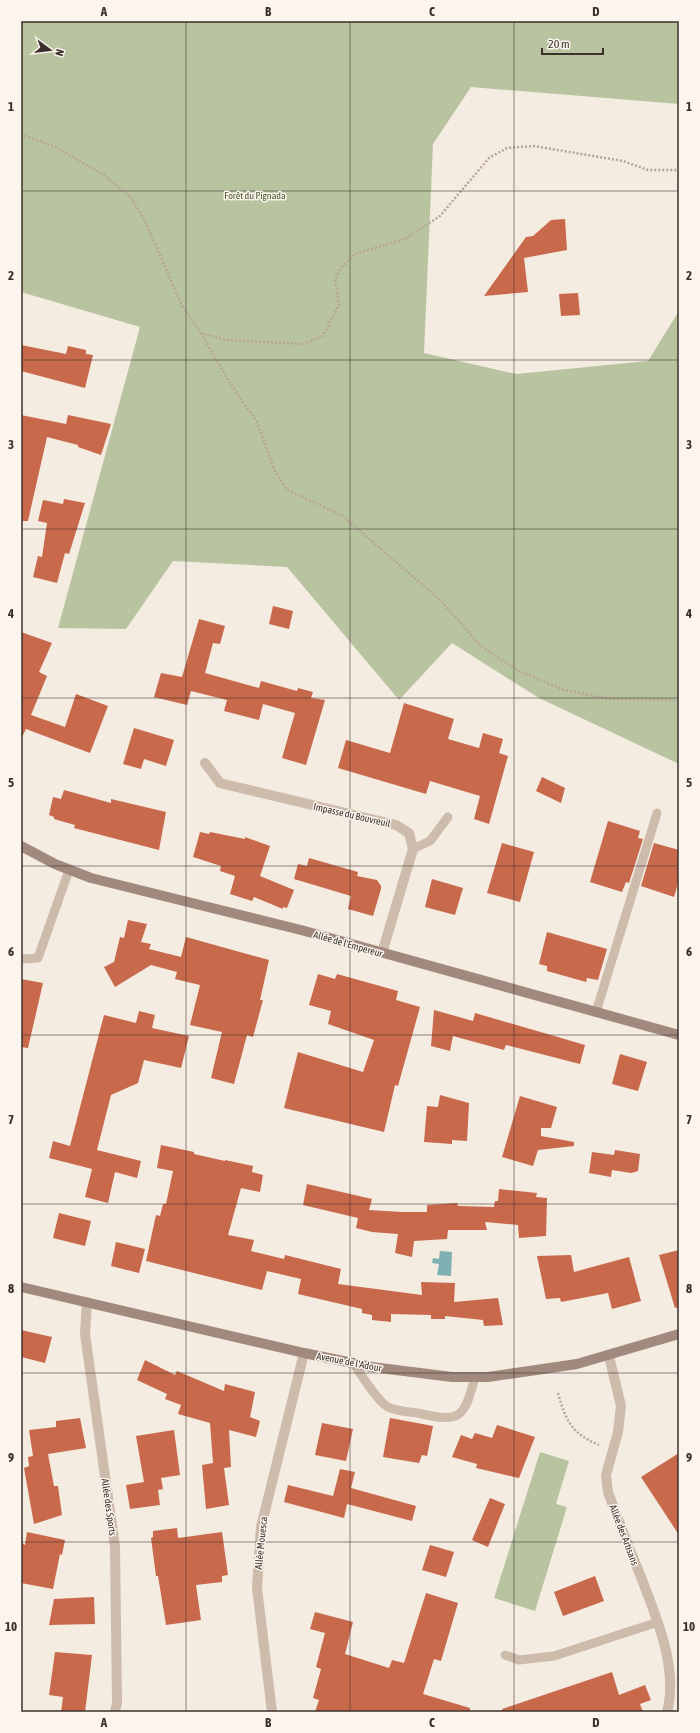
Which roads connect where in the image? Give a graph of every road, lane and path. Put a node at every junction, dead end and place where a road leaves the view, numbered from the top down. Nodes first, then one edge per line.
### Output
1 (21, 134) edge
2 (679, 170) edge
3 (201, 333) junction
4 (679, 700) edge
5 (205, 763) dead end
6 (657, 813) dead end
7 (448, 818) dead end
8 (21, 846) edge
9 (413, 849) junction
10 (69, 870) junction
11 (382, 953) junction
12 (21, 959) edge
13 (596, 1012) junction
14 (679, 1035) edge
15 (21, 1286) edge
16 (87, 1302) junction
17 (679, 1334) edge
18 (304, 1353) junction
19 (609, 1356) junction
20 (353, 1363) junction
21 (474, 1377) junction
22 (558, 1393) dead end
23 (601, 1446) dead end
24 (658, 1622) junction
25 (505, 1655) dead end
26 (115, 1712) edge
27 (272, 1712) edge
28 (667, 1712) edge

1 - 3 path
2 - 3 path
3 - 4 path
5 - 9 street, Impasse du Bouvreuil
6 - 13 lane
7 - 9 lane
8 - 10 street, Allée de l'Empereur
9 - 11 street
10 - 11 street, Allée de l'Empereur
10 - 12 lane
11 - 13 street, Allée de l'Empereur
13 - 14 street, Allée de l'Empereur
15 - 16 street, Avenue de l'Adour
16 - 18 street, Avenue de l'Adour
16 - 26 street, Allée des Sports
17 - 19 street, Avenue de l'Adour
18 - 20 street, Avenue de l'Adour
18 - 27 street, Allée Mouesca
19 - 21 street, Avenue de l'Adour
19 - 24 street, Allée des Artisans
20 - 21 street, Avenue de l'Adour
20 - 21 lane
22 - 23 path
24 - 25 lane
24 - 28 street, Allée des Artisans

